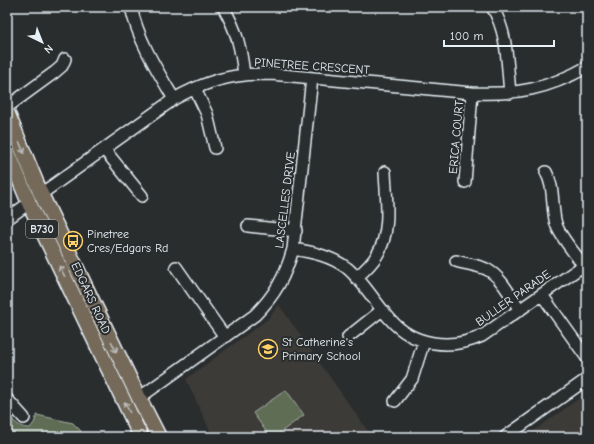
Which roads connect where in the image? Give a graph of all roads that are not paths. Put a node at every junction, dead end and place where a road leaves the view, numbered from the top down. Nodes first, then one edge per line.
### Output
1 (131, 7) edge
2 (223, 7) edge
3 (492, 7) edge
4 (65, 59) dead end
5 (587, 68) edge
6 (244, 75) junction
7 (312, 78) junction
8 (195, 88) junction
9 (472, 94) junction
10 (510, 94) junction
11 (174, 99) junction
12 (7, 107) edge
13 (7, 112) edge
14 (215, 148) dead end
15 (104, 149) junction
16 (7, 150) edge
17 (385, 172) dead end
18 (546, 172) dead end
19 (465, 182) dead end
20 (41, 194) junction
21 (142, 196) dead end
22 (29, 203) junction
23 (7, 219) edge
24 (248, 226) dead end
25 (296, 231) junction
26 (293, 249) junction
27 (456, 261) dead end
28 (585, 264) edge
29 (176, 267) dead end
30 (356, 278) junction
31 (542, 295) junction
32 (91, 299) junction
33 (78, 306) junction
34 (382, 310) junction
35 (520, 310) junction
36 (225, 337) junction
37 (348, 337) dead end
38 (424, 341) junction
39 (587, 358) edge
40 (587, 379) edge
41 (139, 398) junction
42 (7, 399) edge
43 (395, 401) dead end
44 (24, 418) dead end
45 (141, 437) edge
46 (159, 437) edge
47 (505, 437) edge

1 - 11 street
2 - 6 street
3 - 10 street
4 - 12 street
5 - 10 street, PINETREE CRESCENT
6 - 7 street, PINETREE CRESCENT
6 - 8 street, PINETREE CRESCENT
7 - 9 street, PINETREE CRESCENT
7 - 25 street, LASCELLES DRIVE
8 - 11 street, PINETREE CRESCENT
8 - 14 street
9 - 10 street, PINETREE CRESCENT
9 - 19 street, ERICA COURT
11 - 15 street, PINETREE CRESCENT
13 -> 20 main road, EDGARS ROAD / B730
15 - 20 street, PINETREE CRESCENT
15 - 21 street
16 - 22 main road, EDGARS ROAD / B730
17 - 30 street
18 - 28 street
20 - 32 main road, EDGARS ROAD / B730
22 - 23 street
33 -> 22 main road, EDGARS ROAD / B730
24 - 25 street
25 - 26 street, LASCELLES DRIVE
26 - 30 street, BULLER PARADE
26 - 36 street, LASCELLES DRIVE
27 - 35 street
28 - 31 street, BULLER PARADE
29 - 36 street
30 - 34 street, BULLER PARADE
31 - 35 street, BULLER PARADE
31 - 39 street
32 - 33 main road
32 -> 41 main road, EDGARS ROAD / B730
45 -> 33 main road, EDGARS ROAD / B730
34 - 37 street
34 - 38 street, BULLER PARADE
35 - 38 street, BULLER PARADE
36 - 41 street, LASCELLES DRIVE
38 - 43 street
40 - 47 street
41 - 46 main road, EDGARS ROAD / B730
42 - 44 street

